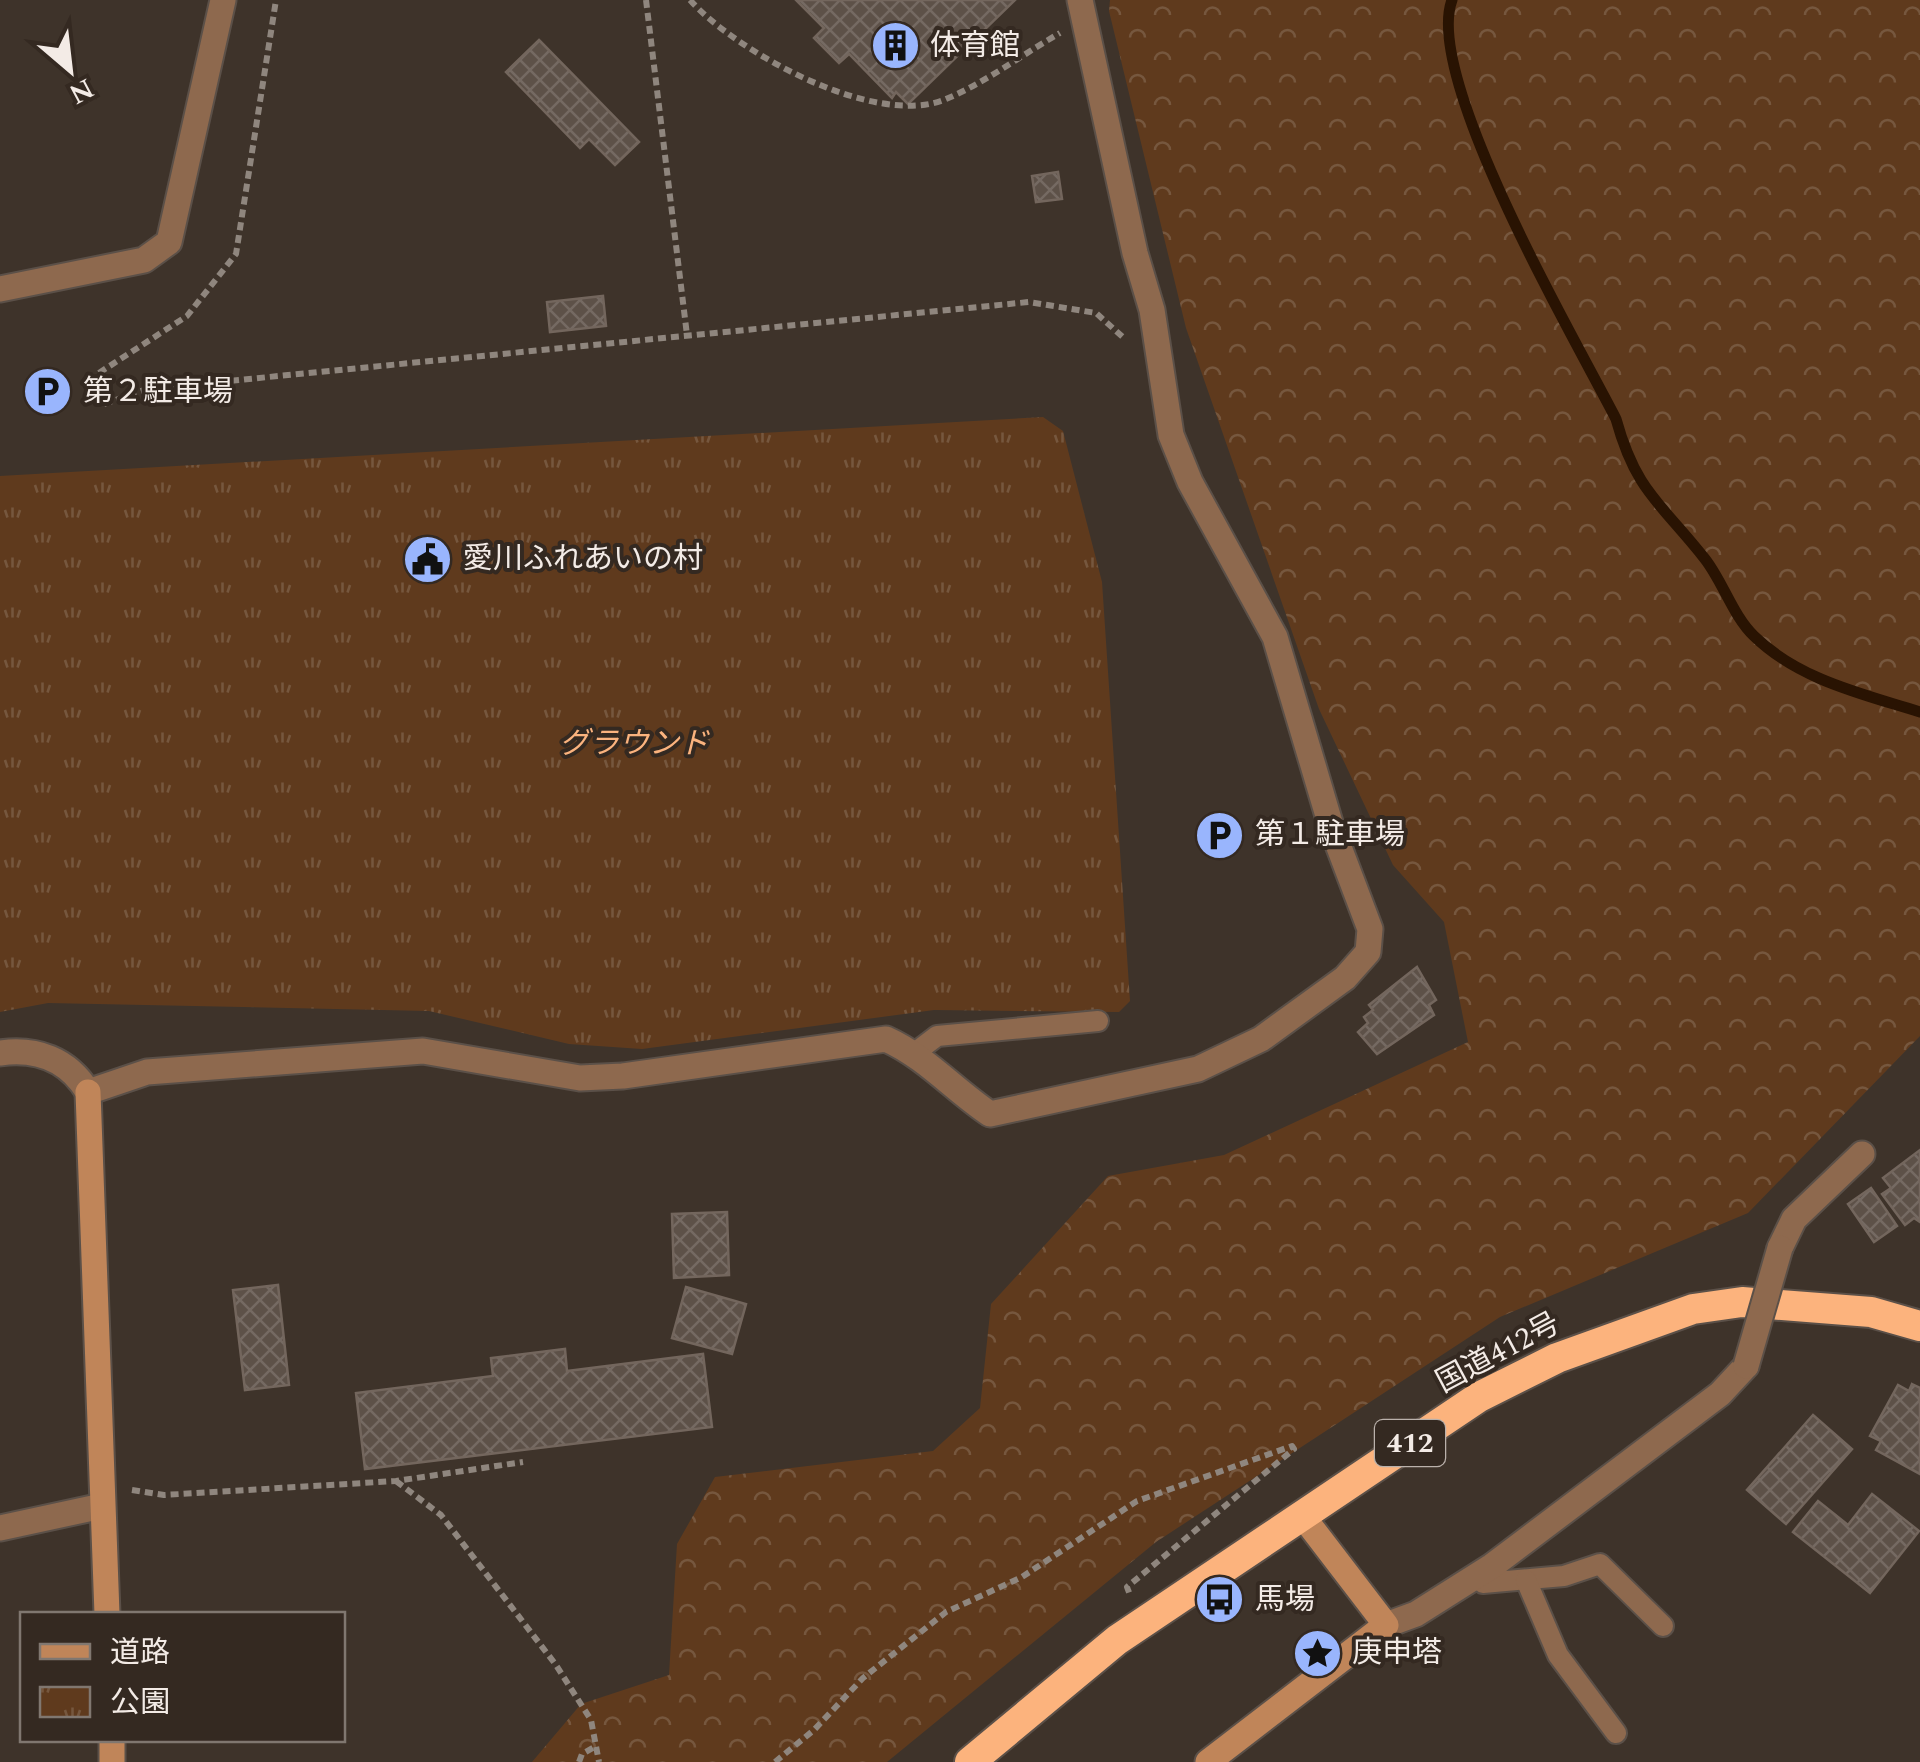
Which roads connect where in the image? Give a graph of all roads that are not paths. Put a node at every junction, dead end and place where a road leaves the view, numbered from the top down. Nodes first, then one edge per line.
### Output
1 (224, 0) edge
2 (1080, 10) edge
3 (0, 289) edge
4 (1098, 1021) dead end
5 (916, 1052) junction
6 (0, 1053) edge
7 (88, 1092) junction
8 (1862, 1154) dead end
9 (1920, 1326) edge
10 (102, 1496) junction
11 (1301, 1514) junction
12 (0, 1528) edge
13 (1476, 1576) junction
14 (1526, 1580) junction
15 (107, 1612) edge
16 (1386, 1625) junction
17 (1663, 1626) dead end
18 (1616, 1734) dead end
19 (970, 1762) edge
20 (1208, 1762) edge

1 - 3 street
2 - 5 street
4 - 5 lane
5 - 7 street
6 - 7 street
7 - 10 street
8 - 13 street, bridge
9 - 11 highway, 国道412号 / 412
10 - 12 street
10 - 15 street
11 - 16 street
11 - 19 highway, 国道412号 / 412
13 - 14 lane
13 - 16 street
14 - 17 lane
14 - 18 lane
16 - 20 street

